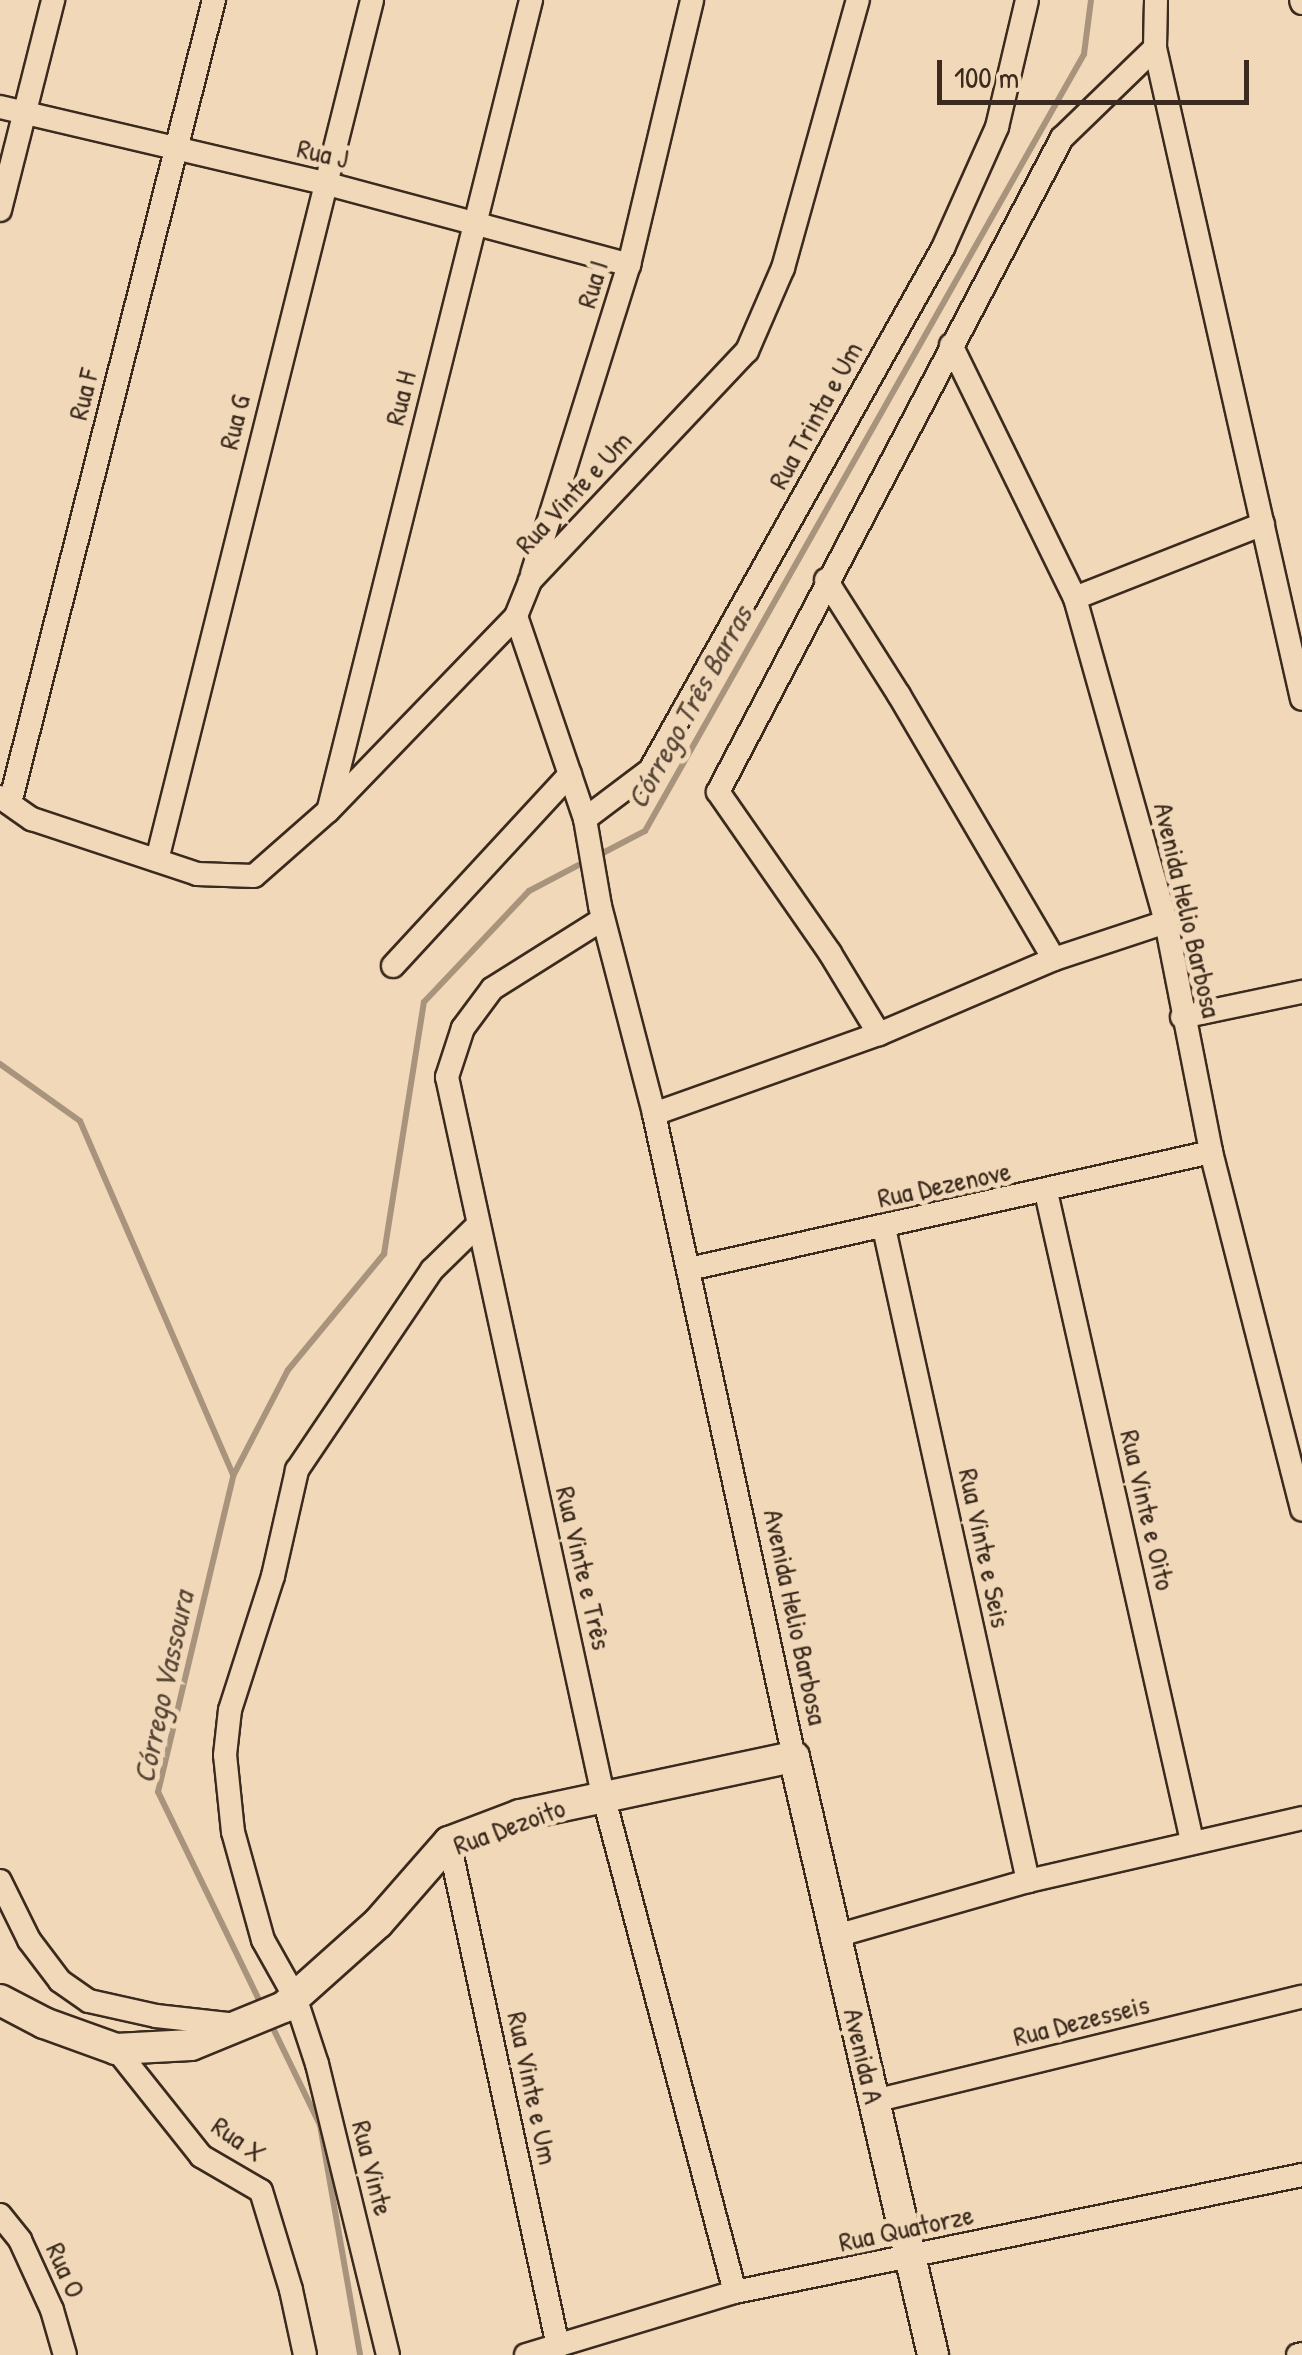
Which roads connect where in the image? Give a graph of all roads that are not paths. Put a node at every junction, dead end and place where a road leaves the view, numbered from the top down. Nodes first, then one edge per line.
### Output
1 (54, 0) edge
2 (214, 0) edge
3 (372, 0) edge
4 (531, 0) edge
5 (692, 0) edge
6 (858, 0) edge
7 (1027, 0) edge
8 (1156, 0) edge
9 (1155, 48) junction
10 (0, 107) edge
11 (25, 114) junction
12 (176, 152) junction
13 (324, 183) junction
14 (0, 210) edge
15 (474, 226) junction
16 (630, 264) junction
17 (951, 345) junction
18 (1263, 524) junction
19 (826, 580) junction
20 (530, 581) junction
21 (1076, 598) junction
22 (516, 616) junction
23 (1302, 699) edge
24 (570, 774) junction
25 (5, 800) edge
26 (328, 811) junction
27 (585, 819) junction
28 (158, 860) junction
29 (601, 912) junction
30 (1166, 922) junction
31 (1054, 959) junction
32 (393, 966) dead end
33 (1302, 992) edge
34 (1182, 1017) junction
35 (879, 1034) junction
36 (654, 1114) junction
37 (1210, 1152) junction
38 (1046, 1192) junction
39 (477, 1226) junction
40 (884, 1228) junction
41 (689, 1269) junction
42 (1302, 1510) edge
43 (794, 1756) junction
44 (604, 1795) junction
45 (1302, 1818) edge
46 (1192, 1841) junction
47 (450, 1842) junction
48 (0, 1881) edge
49 (1028, 1881) junction
50 (836, 1936) junction
51 (1302, 1997) edge
52 (0, 2000) edge
53 (290, 2002) junction
54 (238, 2025) junction
55 (116, 2049) junction
56 (874, 2101) junction
57 (1302, 2175) edge
58 (0, 2215) edge
59 (20, 2240) junction
60 (0, 2255) edge
61 (910, 2258) junction
62 (734, 2292) junction
63 (558, 2346) junction
64 (65, 2355) edge
65 (305, 2355) edge
66 (388, 2355) edge
67 (526, 2355) edge
68 (933, 2355) edge

1 - 11 street
2 - 12 street, Rua F
3 - 13 street, Rua G
4 - 15 street, Rua H
5 - 16 street, Rua I
6 - 20 street, Rua Vinte e Um
7 - 27 street, Rua Trinta e Um
8 - 9 street
9 - 17 street
9 - 18 street
10 - 11 street, Rua J
11 - 12 street, Rua J
11 - 14 street
12 - 13 street, Rua J
12 - 25 street, Rua F
13 - 15 street, Rua J
13 - 28 street, Rua G
15 - 16 street, Rua J
15 - 26 street, Rua H
16 - 20 street, Rua I
17 - 19 street
17 - 21 street, Avenida Helio Barbosa
18 - 21 street
18 - 23 street
19 - 31 street
19 - 35 street
20 - 22 street, Rua Vinte e Um
21 - 30 street, Avenida Helio Barbosa
22 - 24 street, Avenida Helio Barbosa
22 - 26 street, Rua Vinte e Um
24 - 27 street, Avenida Helio Barbosa
24 - 32 street
25 - 28 street, Rua Vinte e Um
26 - 28 street, Rua Vinte e Um
27 - 29 street, Avenida Helio Barbosa
29 - 36 street, Avenida Helio Barbosa
29 - 39 street, Rua Vinte e Três
30 - 31 street
30 - 34 street, Avenida Helio Barbosa
31 - 35 street
33 - 34 street
34 - 37 street, Avenida Helio Barbosa
35 - 36 street
36 - 41 street, Avenida Helio Barbosa
37 - 38 street, Rua Dezenove
37 - 42 street, Avenida Helio Barbosa
38 - 40 street, Rua Dezenove
38 - 46 street, Rua Vinte e Oito
39 - 44 street, Rua Vinte e Três
39 - 53 street, Rua Vinte
40 - 41 street, Rua Dezenove
40 - 49 street, Rua Vinte e Seis
41 - 43 street, Avenida Helio Barbosa
43 - 44 main road, Rua Dezoito
43 - 50 main road, Avenida A
44 - 47 main road, Rua Dezoito
44 - 62 street, Rua Vinte e Três
45 - 46 street
46 - 49 street
47 - 53 main road, Rua Dezoito
47 - 63 street, Rua Vinte e Um
48 - 54 street
49 - 50 street
50 - 56 main road, Avenida A
51 - 56 street, Rua Dezesseis
52 - 55 main road
53 - 54 main road
53 - 66 street, Rua Vinte
54 - 55 main road
55 - 65 street, Rua X
56 - 61 main road, Avenida A
57 - 61 street, Rua Quatorze
58 - 59 street, Rua O
59 - 60 street
59 - 64 street, Rua O
61 - 62 street, Rua Quatorze
61 - 68 main road, Avenida A
62 - 63 street, Rua Quatorze
63 - 67 street, Rua Quatorze

